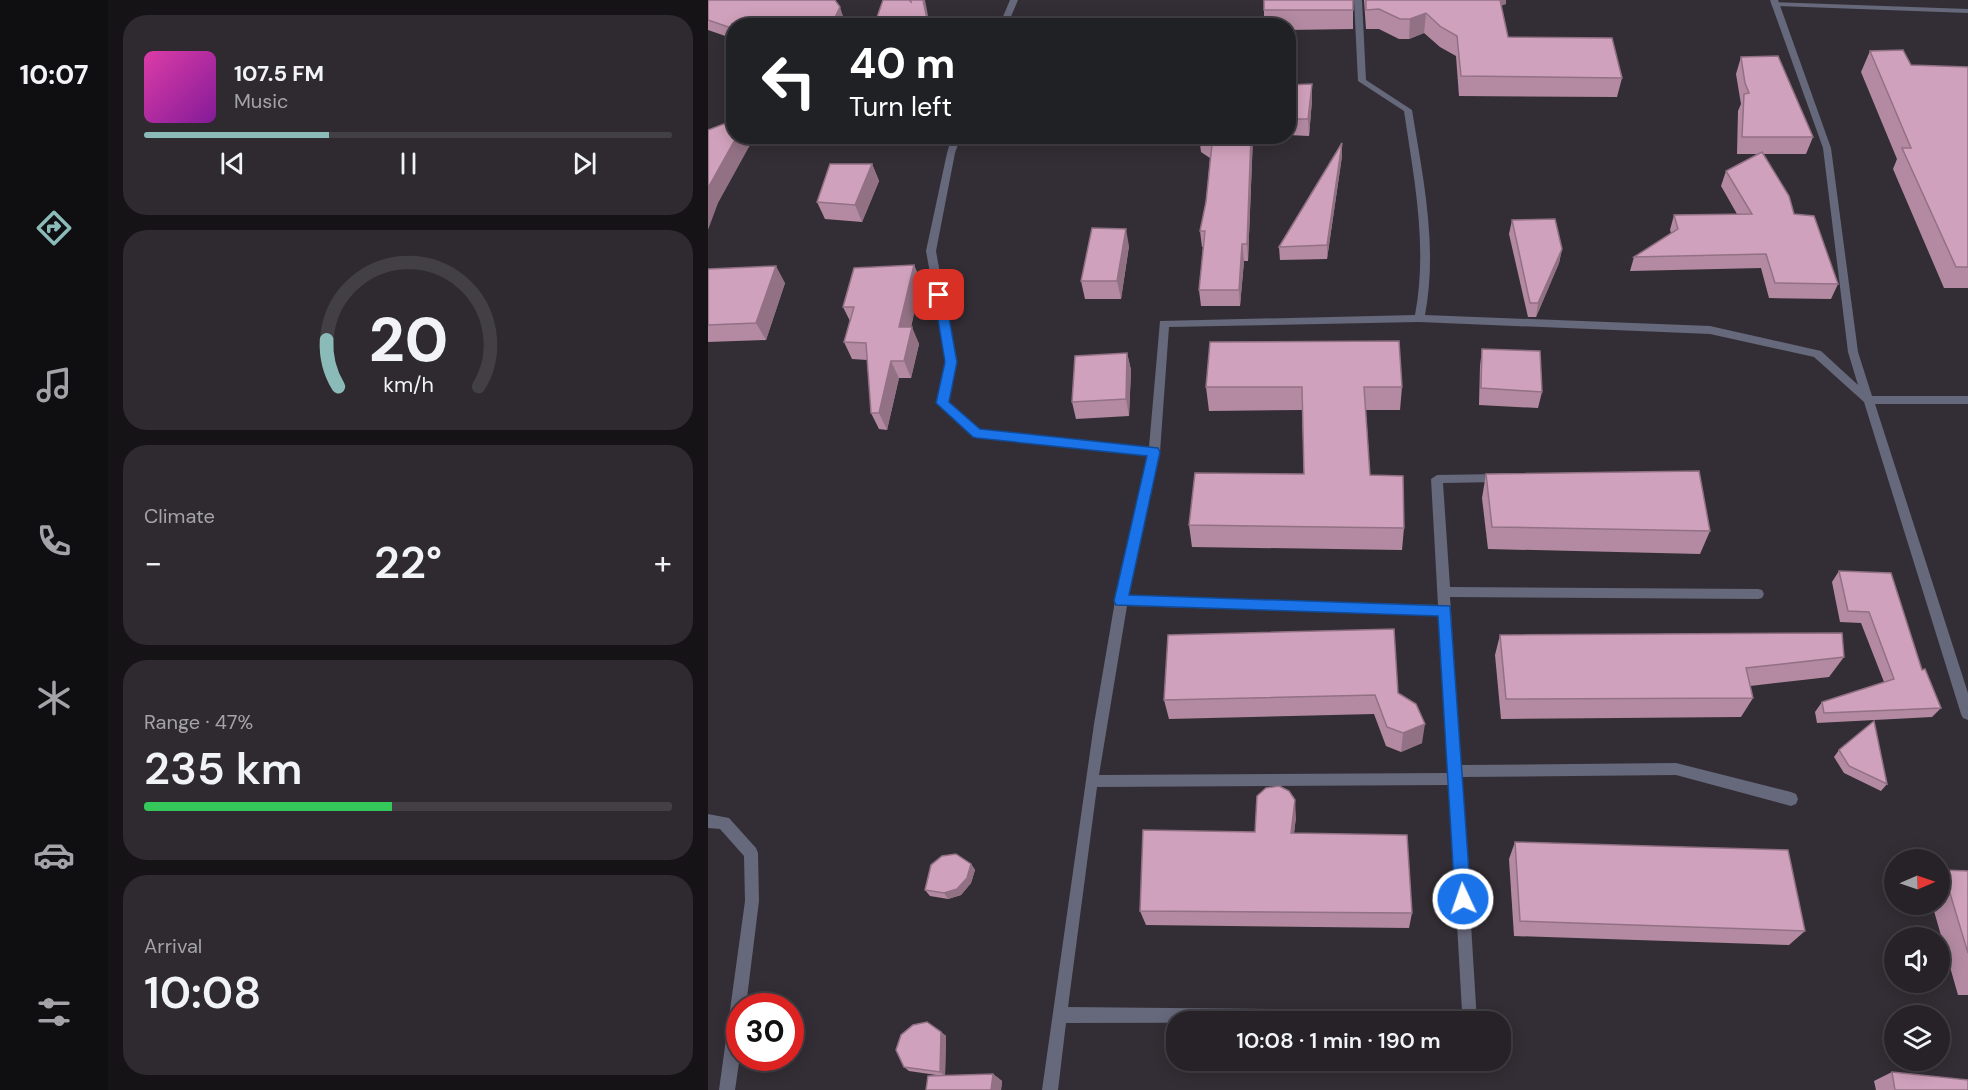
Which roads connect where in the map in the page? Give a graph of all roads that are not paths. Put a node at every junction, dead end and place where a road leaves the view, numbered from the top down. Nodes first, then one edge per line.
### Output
1 (1014, 0) edge
2 (1358, 0) edge
3 (1774, 2) edge
4 (1968, 11) edge
5 (1006, 18) edge
6 (954, 144) edge
7 (1419, 318) junction
8 (1868, 400) junction
9 (1968, 400) edge
10 (1154, 452) junction
11 (1520, 478) edge
12 (1443, 592) junction
13 (1758, 594) dead end
14 (1121, 601) junction
15 (1444, 610) junction
16 (1968, 714) edge
17 (1456, 775) junction
18 (1092, 781) junction
19 (1791, 798) dead end
20 (708, 821) edge
21 (1060, 1014) junction
22 (728, 1090) edge
23 (1050, 1090) edge

1 - 5 street
2 - 7 street
3 - 4 street
3 - 8 street
6 - 10 street
7 - 8 street
7 - 10 street
8 - 9 street
8 - 16 street
10 - 14 street
11 - 12 street
12 - 13 street
12 - 15 street
14 - 15 street
14 - 18 street
15 - 17 street
17 - 18 street
17 - 19 street
17 - 21 street
18 - 21 street
20 - 22 street
21 - 23 street

